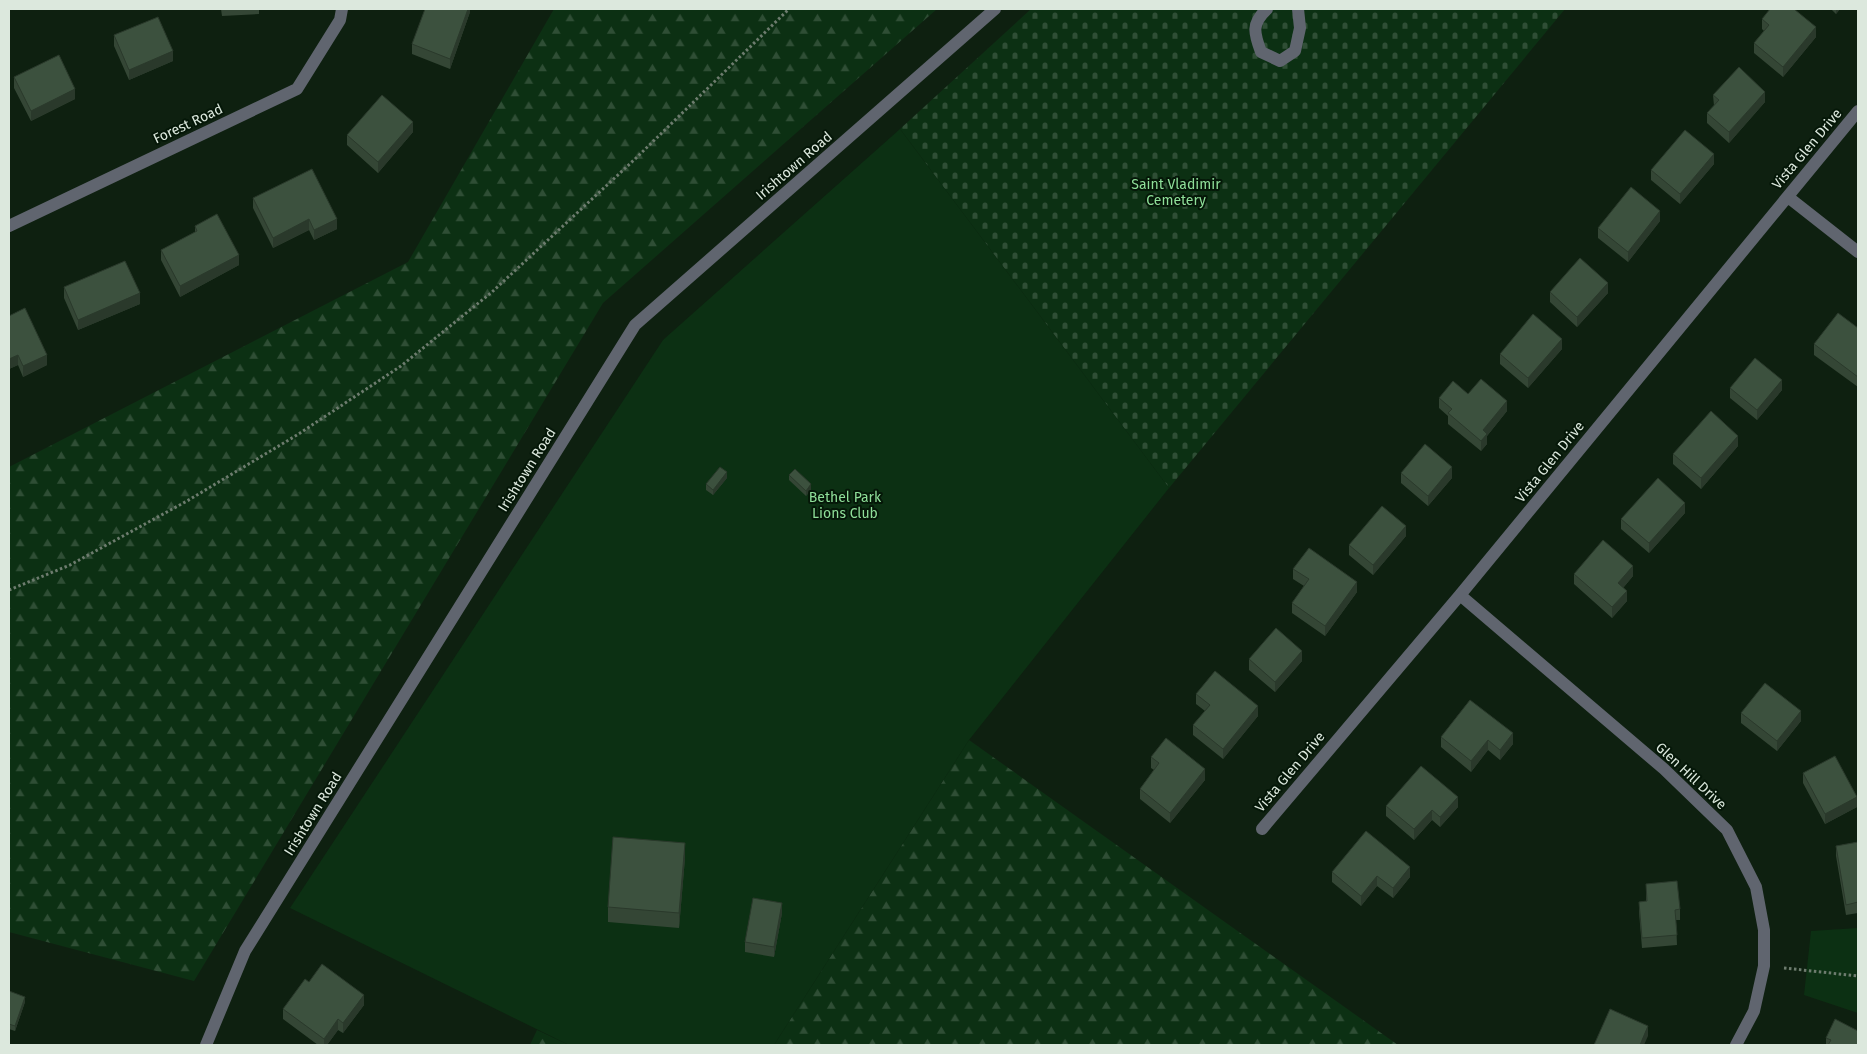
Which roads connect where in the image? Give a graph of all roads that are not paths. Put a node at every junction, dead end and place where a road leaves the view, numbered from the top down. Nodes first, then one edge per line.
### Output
1 (342, 9) edge
2 (995, 9) edge
3 (1267, 9) edge
4 (1298, 9) edge
5 (1858, 111) edge
6 (1788, 197) junction
7 (9, 226) edge
8 (1858, 252) edge
9 (1460, 596) junction
10 (1262, 829) dead end
11 (206, 1045) edge
12 (1736, 1045) edge

1 - 7 street, Forest Road
2 - 11 street, Irishtown Road
3 - 4 street
5 - 6 street, Vista Glen Drive
6 - 8 street
6 - 9 street, Vista Glen Drive
9 - 10 street, Vista Glen Drive
9 - 12 street, Glen Hill Drive

